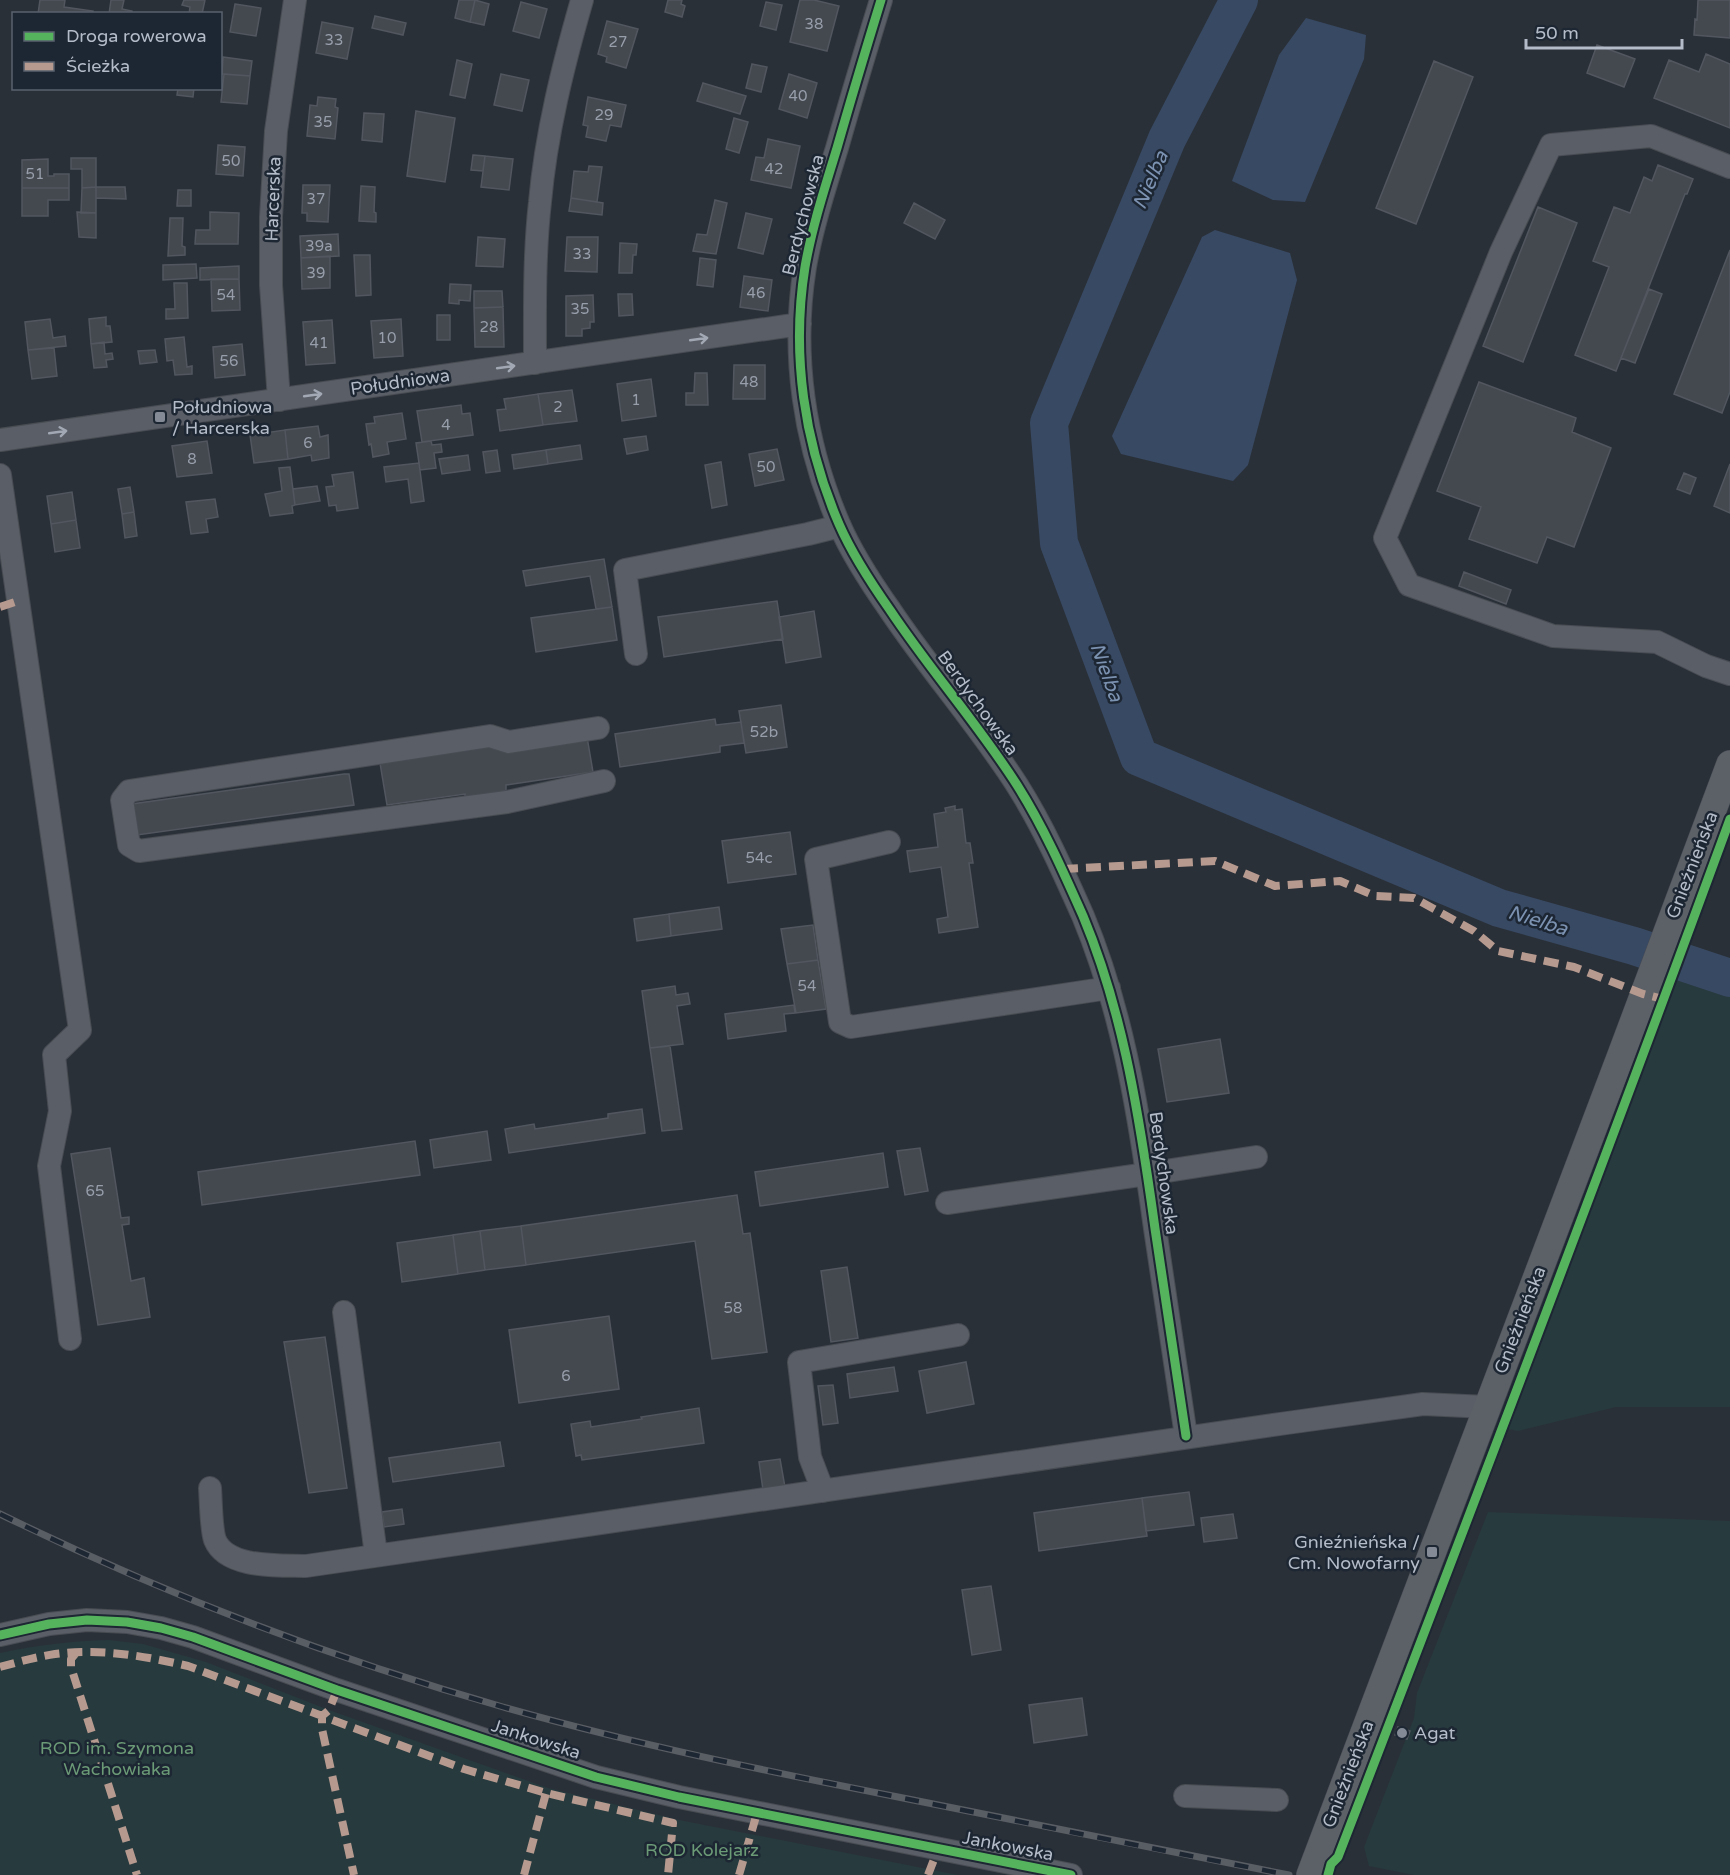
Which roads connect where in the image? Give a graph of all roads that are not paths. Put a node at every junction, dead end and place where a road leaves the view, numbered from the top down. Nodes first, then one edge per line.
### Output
1 (295, 0) edge
2 (582, 0) edge
3 (880, 0) edge
4 (1730, 167) edge
5 (800, 324) junction
6 (535, 363) junction
7 (279, 400) junction
8 (0, 440) edge
9 (0, 475) edge
10 (840, 526) junction
11 (636, 654) dead end
12 (1730, 674) edge
13 (598, 728) dead end
14 (1730, 764) edge
15 (604, 781) dead end
16 (889, 842) dead end
17 (1109, 988) junction
18 (1256, 1157) dead end
19 (1147, 1174) junction
20 (948, 1203) dead end
21 (344, 1312) dead end
22 (958, 1335) dead end
23 (70, 1339) dead end
24 (1487, 1407) junction
25 (1186, 1436) junction
26 (210, 1488) dead end
27 (823, 1491) junction
28 (376, 1555) junction
29 (0, 1635) edge
30 (1185, 1796) dead end
31 (1277, 1800) dead end
32 (1071, 1875) edge
33 (1310, 1875) edge

1 - 7 street, Harcerska
2 - 6 street
3 - 5 street, Berdychowska
4 - 12 street
6 -> 5 street, Południowa
5 - 10 street, Berdychowska
7 -> 6 street, Południowa
8 -> 7 street, Południowa
9 - 23 street
10 - 11 street
10 - 17 street, Berdychowska
13 - 15 street
14 - 24 main road, Gnieźnieńska
16 - 17 street
17 - 19 street, Berdychowska
18 - 19 street
19 - 20 street
19 - 25 street, Berdychowska
21 - 28 street
22 - 27 street
24 - 25 street
24 - 33 main road, Gnieźnieńska
25 - 27 street
26 - 28 street
27 - 28 street
29 - 32 street, Jankowska
30 - 31 street

